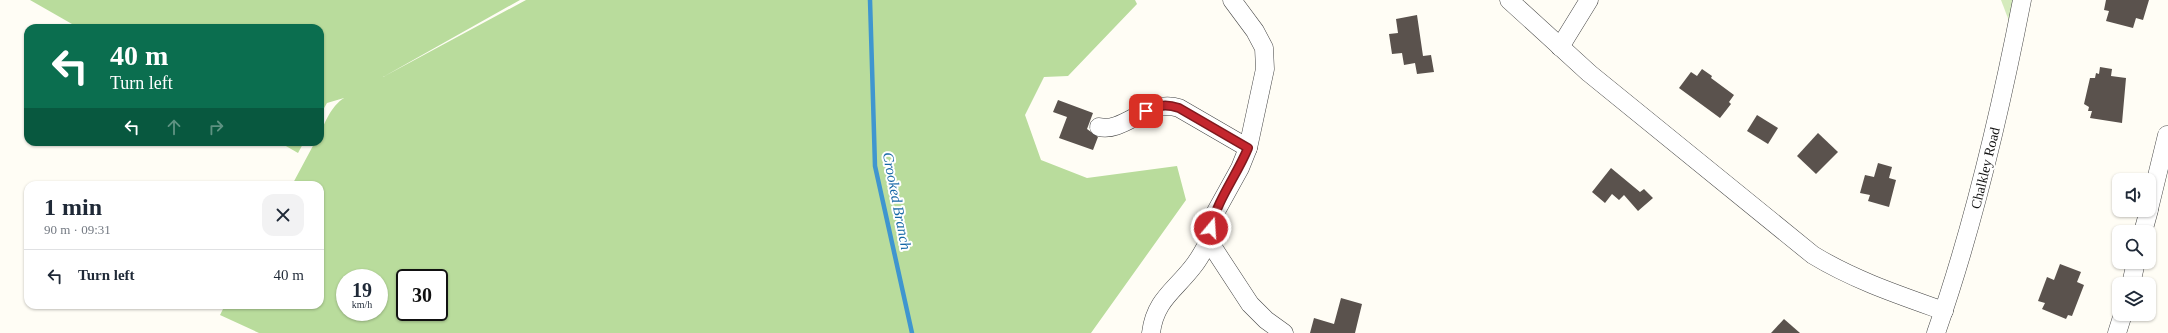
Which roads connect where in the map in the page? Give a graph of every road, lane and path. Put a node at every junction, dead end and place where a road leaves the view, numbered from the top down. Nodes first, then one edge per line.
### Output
1 (1232, 0) edge
2 (1509, 0) edge
3 (1588, 0) edge
4 (2022, 0) edge
5 (1560, 47) junction
6 (1099, 127) dead end
7 (2167, 135) edge
8 (1248, 148) junction
9 (2156, 180) edge
10 (1211, 238) junction
11 (1944, 311) junction
12 (2121, 321) edge
13 (1151, 333) edge
14 (1284, 333) edge
15 (1936, 333) edge
16 (2117, 333) edge

1 - 8 street
2 - 5 street
3 - 5 street
4 - 11 street, Chalkley Road
5 - 11 street
6 - 8 street
7 - 9 street
8 - 10 street
10 - 13 street
10 - 14 street
11 - 15 street, Chalkley Road
12 - 16 street

